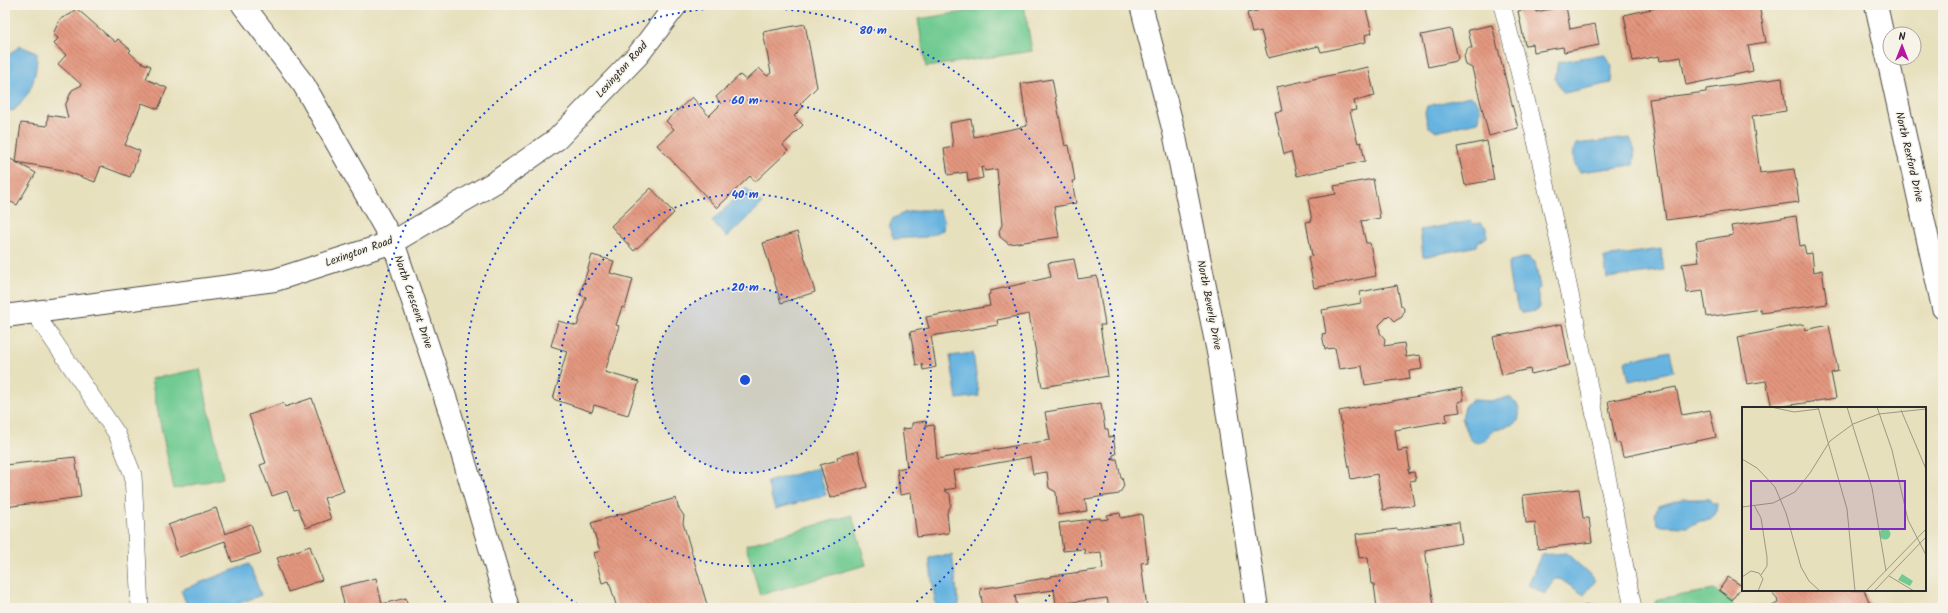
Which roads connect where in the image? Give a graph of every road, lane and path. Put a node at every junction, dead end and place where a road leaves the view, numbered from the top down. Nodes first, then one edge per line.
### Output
1 (244, 5) edge
2 (676, 5) edge
3 (1142, 5) edge
4 (1502, 5) edge
5 (1876, 5) edge
6 (393, 242) junction
7 (1943, 308) edge
8 (34, 312) junction
9 (5, 316) edge
10 (140, 608) edge
11 (508, 608) edge
12 (1257, 608) edge
13 (1633, 608) edge

1 - 6 street, North Crescent Drive
2 - 6 street, Lexington Road
3 - 12 street, North Beverly Drive
4 - 13 lane
5 - 7 street, North Rexford Drive
6 - 8 street, Lexington Road
6 - 11 street, North Crescent Drive
8 - 9 street, Lexington Road
8 - 10 lane

